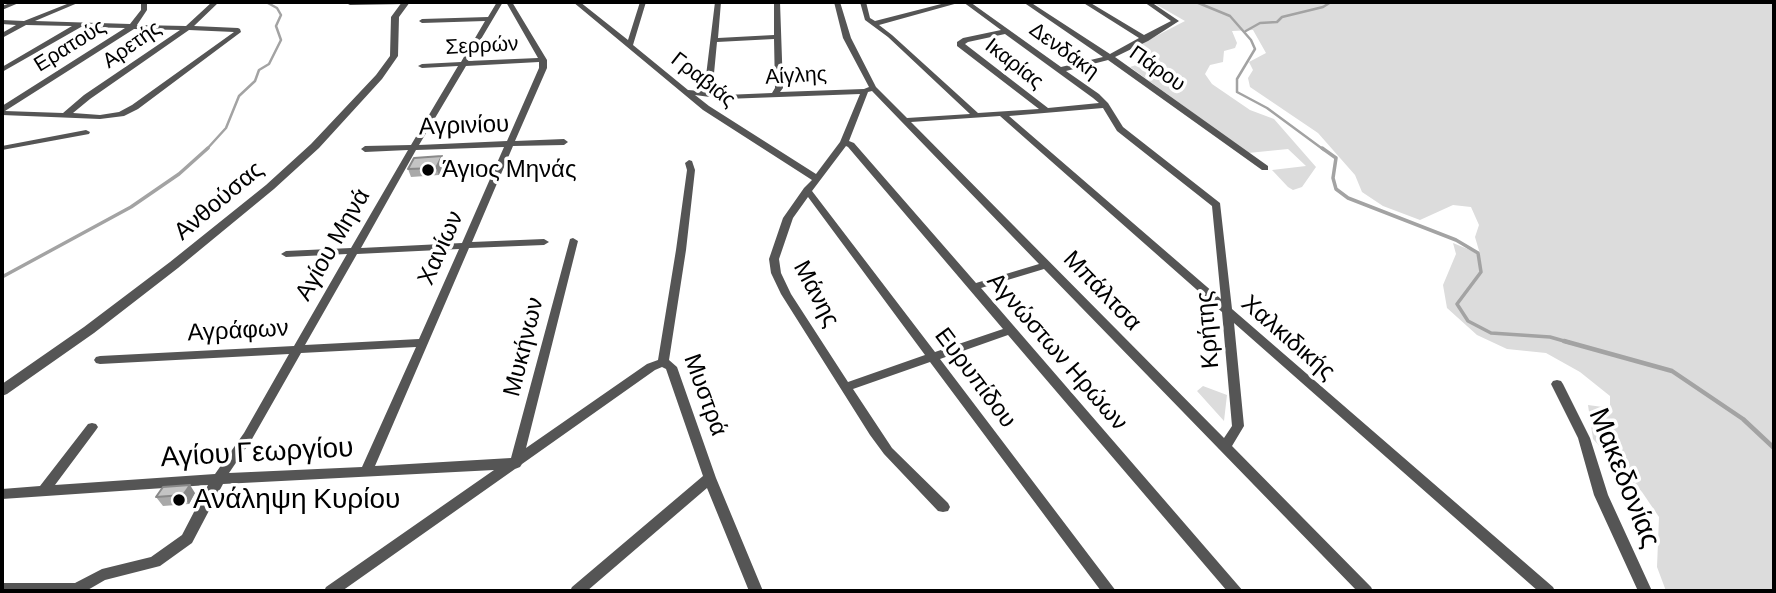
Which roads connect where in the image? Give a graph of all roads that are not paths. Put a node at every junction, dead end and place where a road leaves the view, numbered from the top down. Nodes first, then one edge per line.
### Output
1 (18, 2) edge
2 (76, 2) edge
3 (144, 2) edge
4 (216, 2) edge
5 (406, 2) edge
6 (500, 2) edge
7 (509, 2) edge
8 (576, 2) edge
9 (643, 2) edge
10 (718, 2) edge
11 (777, 2) edge
12 (836, 2) edge
13 (863, 2) edge
14 (956, 2) edge
15 (967, 2) edge
16 (1026, 2) edge
17 (1085, 2) edge
18 (1147, 2) edge
19 (350, 3) edge
20 (2, 8) edge
21 (490, 19) junction
22 (422, 21) dead end
23 (2, 22) edge
24 (24, 23) junction
25 (873, 23) junction
26 (79, 25) junction
27 (132, 27) junction
28 (188, 28) junction
29 (1007, 31) junction
30 (2, 36) edge
31 (777, 37) junction
32 (1145, 39) junction
33 (713, 40) junction
34 (631, 44) junction
35 (1110, 57) junction
36 (543, 60) junction
37 (462, 64) junction
38 (422, 66) dead end
39 (1059, 70) junction
40 (2, 71) edge
41 (869, 90) junction
42 (688, 92) junction
43 (703, 93) junction
44 (775, 95) junction
45 (1105, 105) junction
46 (2, 111) edge
47 (1046, 111) junction
48 (1002, 114) junction
49 (66, 115) junction
50 (976, 116) junction
51 (907, 120) junction
52 (86, 132) dead end
53 (564, 142) dead end
54 (844, 142) junction
55 (509, 144) junction
56 (2, 148) edge
57 (413, 148) junction
58 (365, 149) dead end
59 (689, 163) dead end
60 (1265, 168) dead end
61 (815, 178) junction
62 (807, 190) junction
63 (1217, 205) joint
64 (573, 241) dead end
65 (544, 242) dead end
66 (466, 246) junction
67 (353, 251) junction
68 (286, 254) dead end
69 (1046, 265) junction
70 (973, 287) junction
71 (1227, 312) junction
72 (1010, 330) junction
73 (422, 343) junction
74 (298, 348) junction
75 (932, 357) junction
76 (100, 360) dead end
77 (663, 362) junction
78 (1557, 384) dead end
79 (847, 387) junction
80 (2, 391) edge
81 (92, 427) dead end
82 (1225, 447) junction
83 (516, 464) junction
84 (367, 471) junction
85 (710, 478) junction
86 (218, 479) junction
87 (43, 492) junction
88 (2, 494) edge
89 (943, 507) dead end
90 (2, 589) edge
91 (78, 590) edge
92 (331, 591) edge
93 (577, 591) edge
94 (756, 591) edge
95 (1109, 591) edge
96 (1236, 591) edge
97 (1366, 591) edge
98 (1548, 591) edge
99 (1645, 591) edge

1 - 20 street
2 - 24 street
3 - 27 street, Ερατούς
4 - 28 street, Αρετής
5 - 19 street
5 - 80 street, Ανθούσας
6 - 21 street, Αγίου Μηνά
7 - 36 street
8 - 34 street, Γραβιάς
9 - 34 street
10 - 33 street
11 - 31 street
12 - 41 street, Μπάλτσα
13 - 25 street
14 - 25 street
15 - 29 street, Δενδάκη
16 - 35 street, Πάρου
17 - 32 street
18 - 32 street
21 - 22 street
21 - 37 street, Αγίου Μηνά
23 - 24 street
24 - 26 street
24 - 30 street
25 - 50 street
26 - 27 street
26 - 40 street
27 - 28 street
27 - 46 street, Ερατούς
28 - 49 street, Αρετής
28 - 49 street
29 - 39 street, Δενδάκη
29 - 47 street, Ικαρίας
31 - 33 street
31 - 44 street
32 - 35 street
33 - 43 street
34 - 42 street, Γραβιάς
35 - 39 street
35 - 60 street, Πάρου
36 - 37 street, Σερρών
36 - 55 street, Χανίων
37 - 38 street, Σερρών
37 - 57 street, Αγίου Μηνά
39 - 45 street, Δενδάκη
41 - 44 street, Αίγλης
41 - 51 street, Μπάλτσα
41 - 54 street, Μάνης
42 - 43 street, Αίγλης
42 - 61 street, Γραβιάς
43 - 44 street, Αίγλης
45 - 47 street
45 - 63 street, Δενδάκη
46 - 49 street
47 - 48 street
48 - 50 street
48 - 71 street, Χαλκιδικής
50 - 51 street
51 - 69 street, Μπάλτσα
52 - 56 street
53 - 55 street, Αγρινίου
54 - 61 street, Μάνης
54 - 70 street, Αγνώστων Ηρώων
55 - 57 street, Αγρινίου
55 - 66 street, Χανίων
57 - 58 street, Αγρινίου
57 - 67 street, Αγίου Μηνά
59 - 77 street, Μυστρά
61 - 62 street, Μάνης
62 - 75 street, Ευρυπίδου
62 - 79 street, Μάνης
63 - 71 street, Κρήτης
64 - 83 street, Μυκήνων
65 - 66 street
66 - 67 street
66 - 73 street, Χανίων
67 - 68 street
67 - 74 street, Αγίου Μηνά
69 - 70 street
69 - 82 street, Μπάλτσα
70 - 72 street, Αγνώστων Ηρώων
71 - 82 street, Κρήτης
71 - 98 street, Χαλκιδικής
72 - 75 street
72 - 96 street, Αγνώστων Ηρώων
73 - 74 street, Αγράφων
73 - 84 street, Χανίων
74 - 76 street, Αγράφων
74 - 86 street, Αγίου Μηνά
75 - 79 street
75 - 95 street, Ευρυπίδου
77 - 83 street
77 - 85 street, Μυστρά
78 - 99 street, Μακεδονίας
79 - 89 street, Μάνης
81 - 87 street
82 - 97 street, Μπάλτσα
83 - 84 street, Αγίου Γεωργίου
83 - 92 street
84 - 86 street, Αγίου Γεωργίου
85 - 93 street
85 - 94 street, Μυστρά
86 - 87 street, Αγίου Γεωργίου
86 - 91 street, Αγίου Μηνά
87 - 88 street, Αγίου Γεωργίου
90 - 91 street

